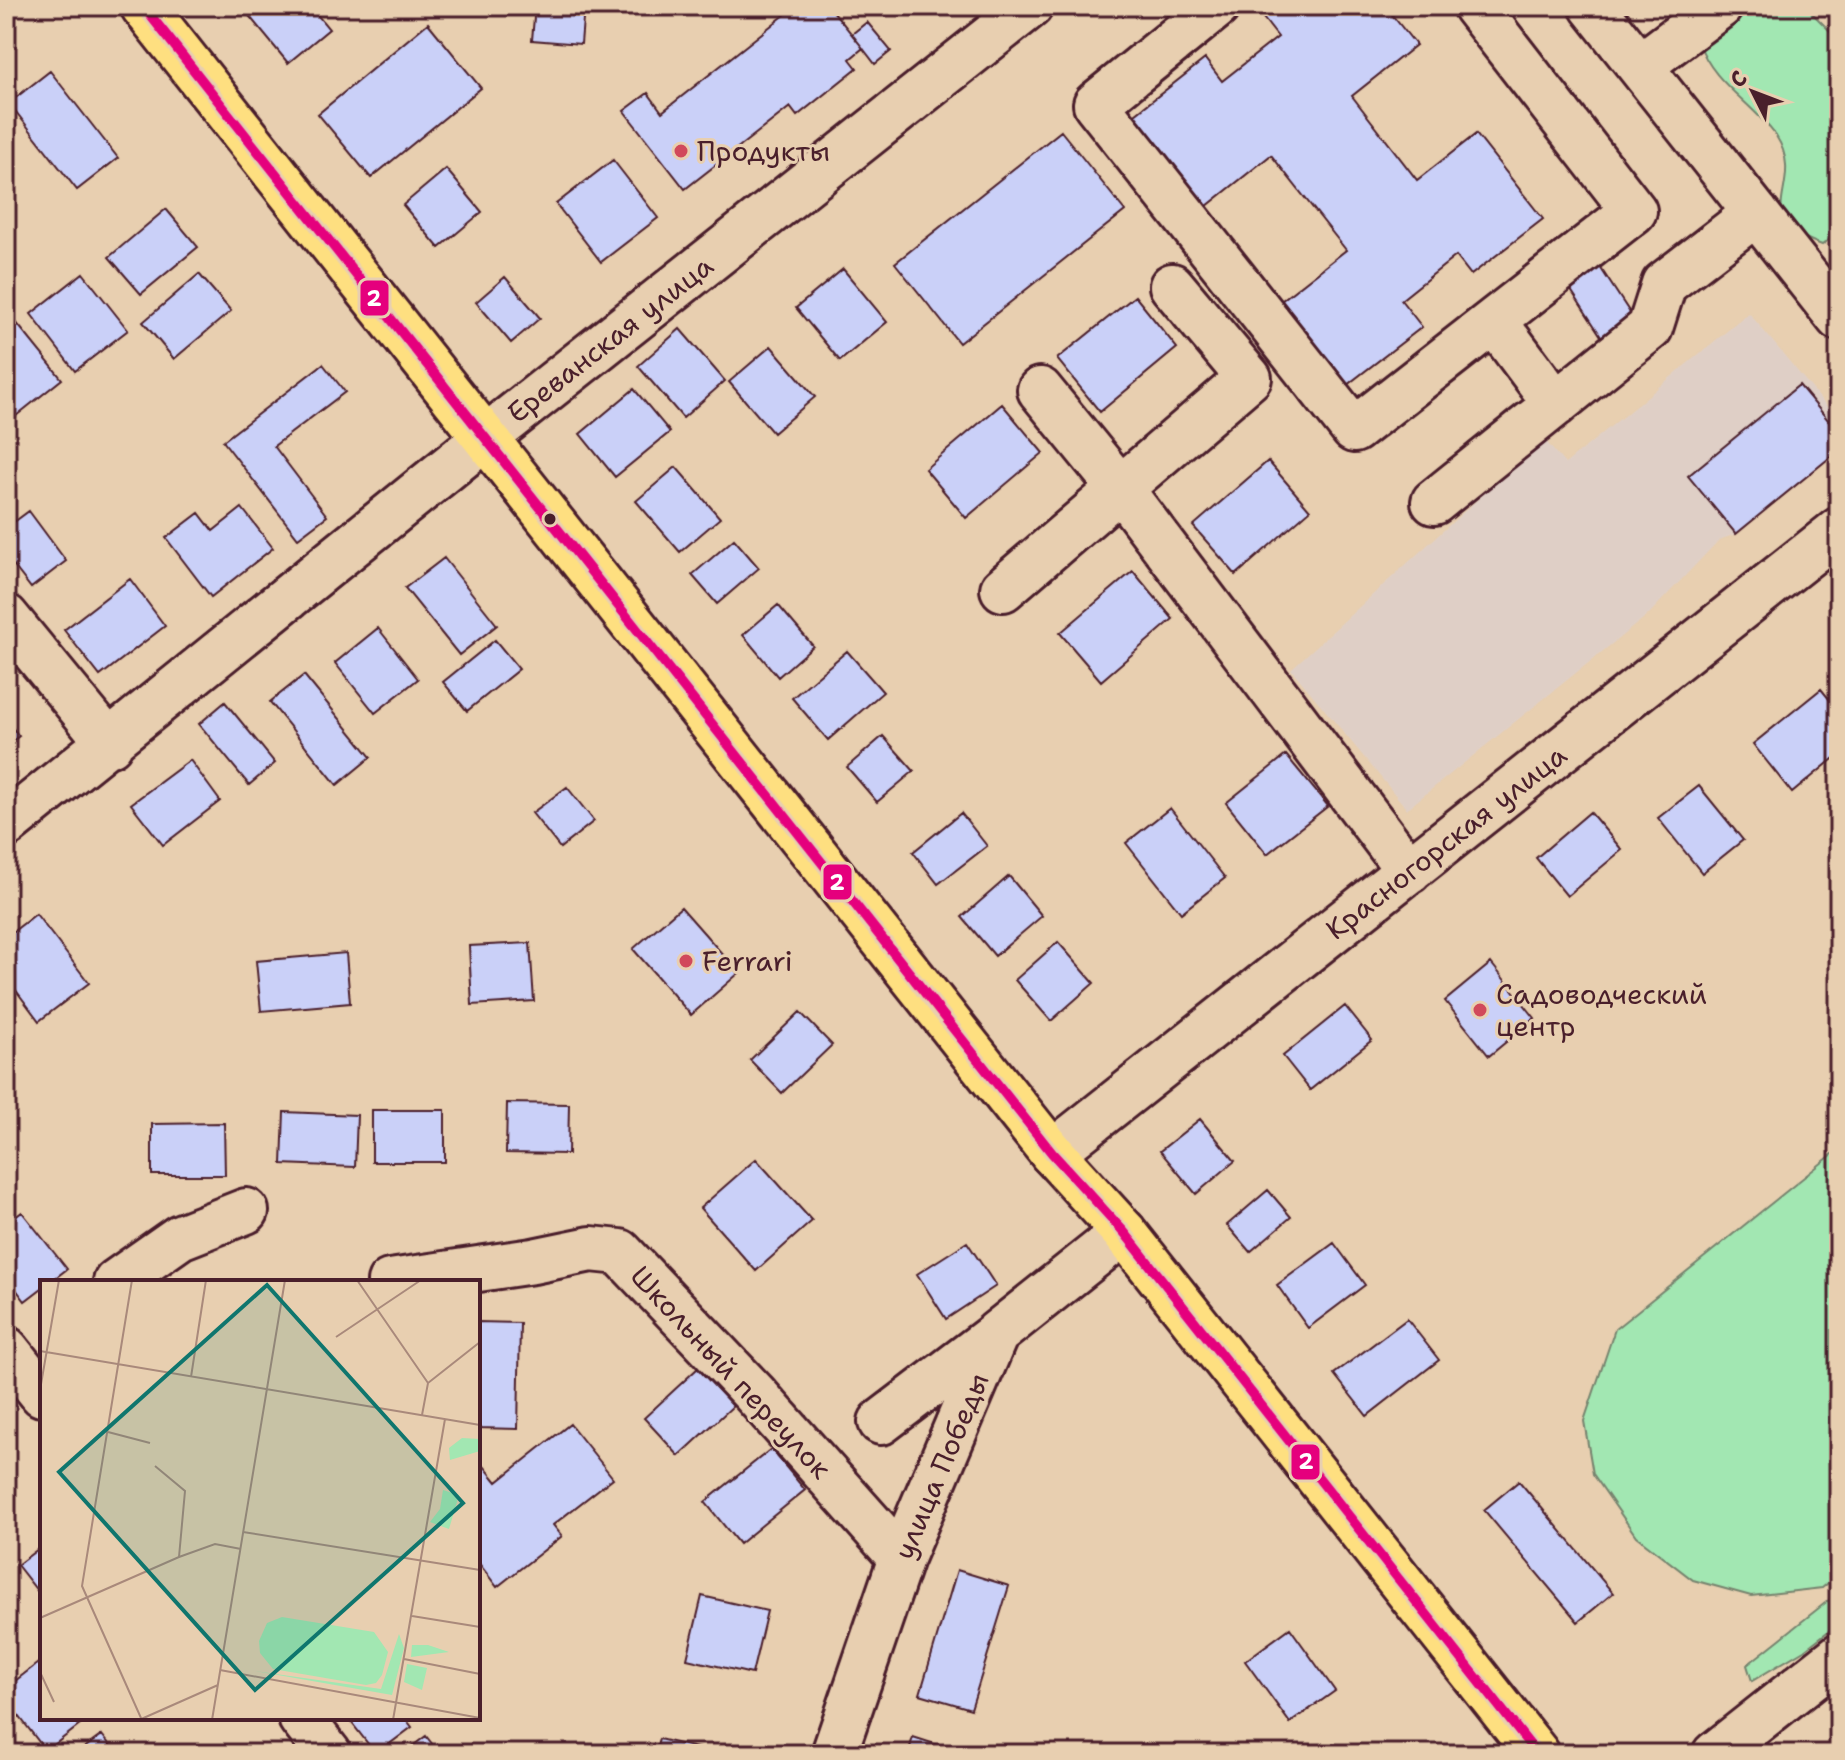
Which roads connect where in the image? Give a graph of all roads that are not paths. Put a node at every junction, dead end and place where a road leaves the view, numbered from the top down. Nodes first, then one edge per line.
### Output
1 (143, 6) edge
2 (1030, 6) edge
3 (1217, 6) edge
4 (1475, 6) edge
5 (1592, 6) edge
6 (1720, 6) edge
7 (1640, 66) junction
8 (1756, 213) junction
9 (1172, 286) dead end
10 (1839, 318) edge
11 (1494, 321) junction
12 (1040, 390) dead end
13 (1556, 404) junction
14 (484, 439) junction
15 (1120, 488) junction
16 (1434, 502) dead end
17 (1839, 530) edge
18 (1003, 589) dead end
19 (6, 617) edge
20 (110, 744) junction
21 (6, 825) edge
22 (1409, 871) junction
23 (1052, 1153) junction
24 (246, 1211) dead end
25 (1124, 1232) junction
26 (119, 1280) edge
27 (404, 1280) edge
28 (996, 1334) junction
29 (881, 1422) dead end
30 (901, 1558) junction
31 (1839, 1656) edge
32 (303, 1720) edge
33 (329, 1754) edge
34 (834, 1754) edge
35 (1537, 1754) edge
36 (1715, 1754) edge

1 - 14 main road
2 - 14 street, Ереванская улица
3 - 11 street
4 - 11 street
5 - 7 street
6 - 7 street
7 - 8 street
8 - 10 street
8 - 13 street
9 - 15 street
11 - 13 street
12 - 15 street
13 - 16 street
14 - 20 street, Ереванская улица
14 - 23 main road
15 - 18 street
15 - 22 street
17 - 22 street, Красногорская улица
19 - 20 street
20 - 21 street, Ереванская улица
22 - 23 street, Красногорская улица
23 - 25 main road
24 - 26 street
25 - 28 street, улица Победы
25 - 35 main road
27 - 30 street, Школьный переулок
28 - 29 street
28 - 30 street, улица Победы
30 - 34 street, улица Победы
31 - 36 street
32 - 33 street

